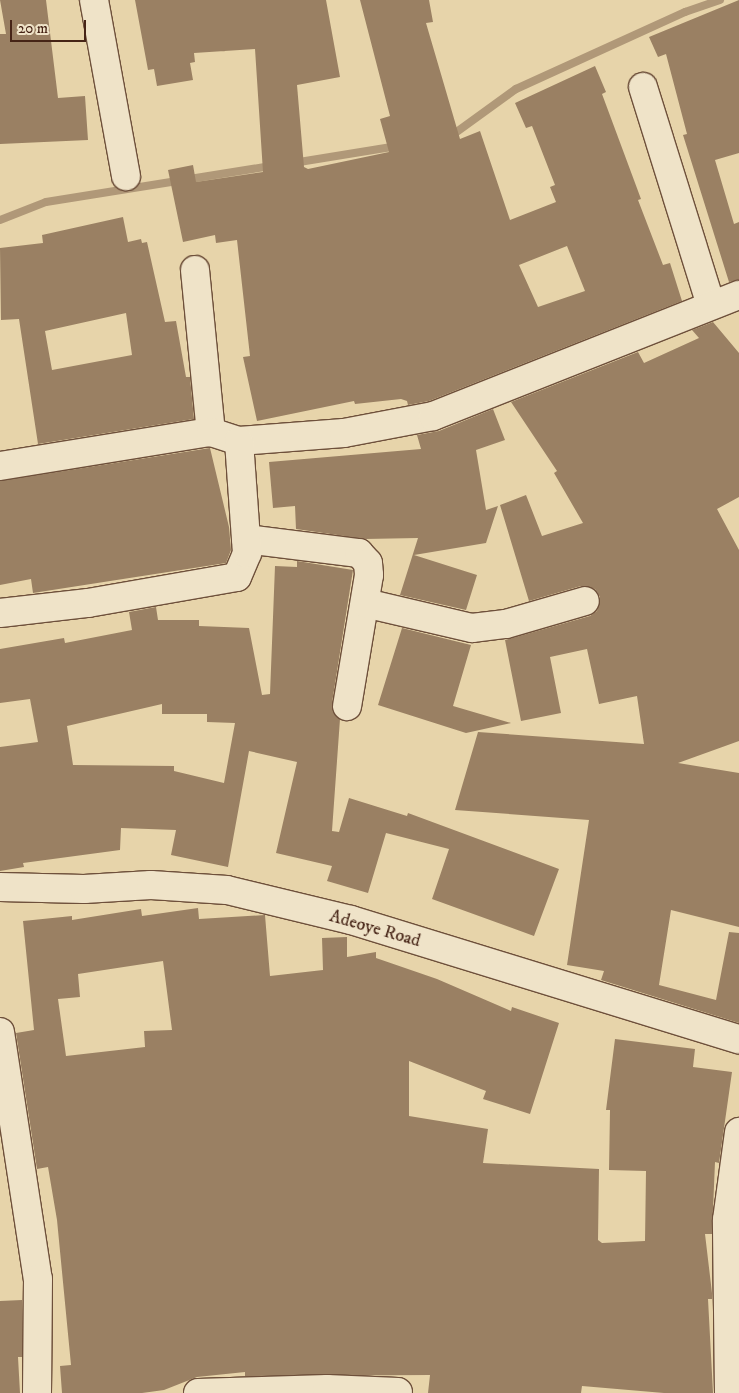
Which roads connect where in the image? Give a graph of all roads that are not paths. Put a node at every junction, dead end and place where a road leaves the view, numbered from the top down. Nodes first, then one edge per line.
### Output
1 (94, 0) edge
2 (643, 87) dead end
3 (126, 176) dead end
4 (196, 270) dead end
5 (739, 295) edge
6 (712, 305) junction
7 (211, 432) junction
8 (240, 441) junction
9 (0, 466) edge
10 (246, 539) junction
11 (585, 601) dead end
12 (365, 603) junction
13 (0, 613) edge
14 (348, 706) dead end
15 (0, 887) edge
16 (0, 1032) edge
17 (739, 1039) edge
18 (739, 1132) edge
19 (732, 1377) edge
20 (398, 1392) edge
21 (37, 1393) edge
22 (198, 1393) edge

1 - 3 street
2 - 6 street
4 - 7 street
5 - 6 street
6 - 8 street
7 - 8 street
7 - 9 street
8 - 10 street
10 - 12 street
10 - 13 street
11 - 12 street
12 - 14 street
15 - 17 street, Adeoye Road
16 - 21 street
18 - 19 street
20 - 22 street

